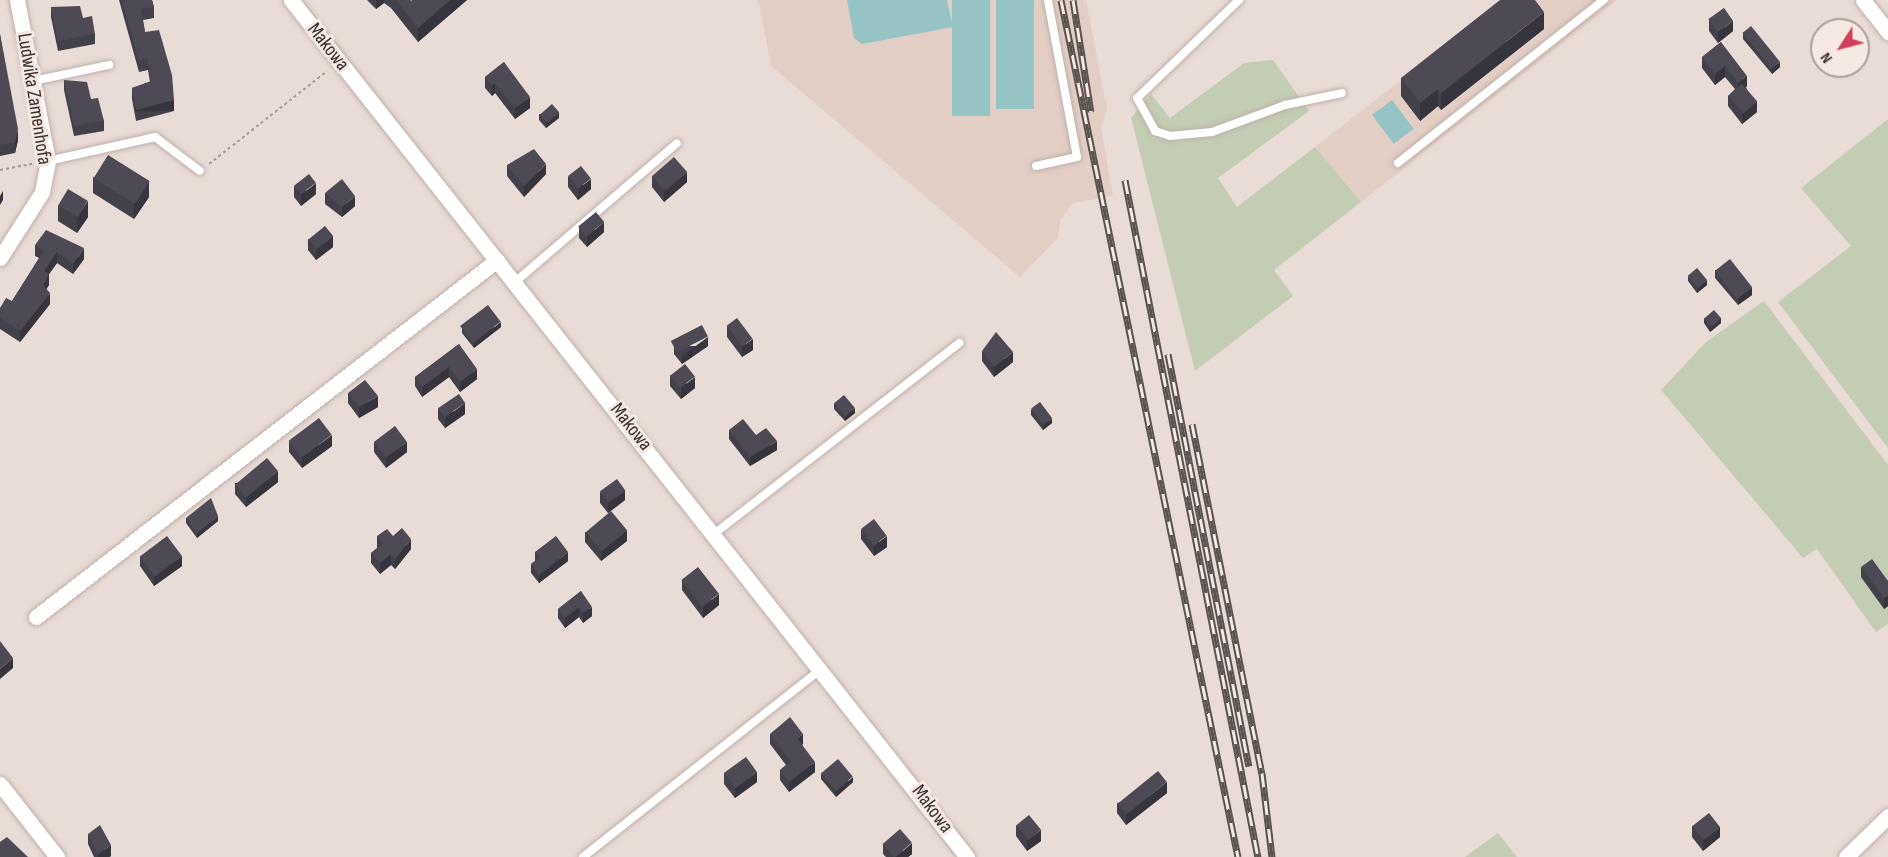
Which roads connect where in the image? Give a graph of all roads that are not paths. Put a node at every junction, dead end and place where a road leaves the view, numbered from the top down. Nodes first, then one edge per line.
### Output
1 (17, 0) edge
2 (291, 0) edge
3 (1048, 0) edge
4 (1239, 0) edge
5 (1604, 0) edge
6 (1863, 0) edge
7 (1888, 32) edge
8 (109, 65) dead end
9 (33, 81) junction
10 (1342, 93) dead end
11 (677, 143) dead end
12 (1398, 163) dead end
13 (43, 164) junction
14 (1036, 166) dead end
15 (200, 171) road end
16 (0, 258) edge
17 (497, 260) junction
18 (515, 282) junction
19 (959, 343) dead end
20 (714, 534) junction
21 (36, 617) dead end
22 (822, 669) junction
23 (0, 784) edge
24 (1888, 816) edge
25 (57, 857) edge
26 (583, 857) edge
27 (967, 857) edge
28 (1846, 857) edge

1 - 9 street, Ludwika Zamenhofa
2 - 17 street, Makowa
3 - 14 lane
4 - 10 lane
5 - 12 lane
6 - 7 street
8 - 9 lane
9 - 13 street, Ludwika Zamenhofa
11 - 18 lane
13 - 15 lane
13 - 16 street, Ludwika Zamenhofa
17 - 18 street, Makowa
17 - 21 street
18 - 20 street, Makowa
19 - 20 lane
20 - 22 street, Makowa
22 - 26 lane
22 - 27 street, Makowa
23 - 25 street
24 - 28 street

